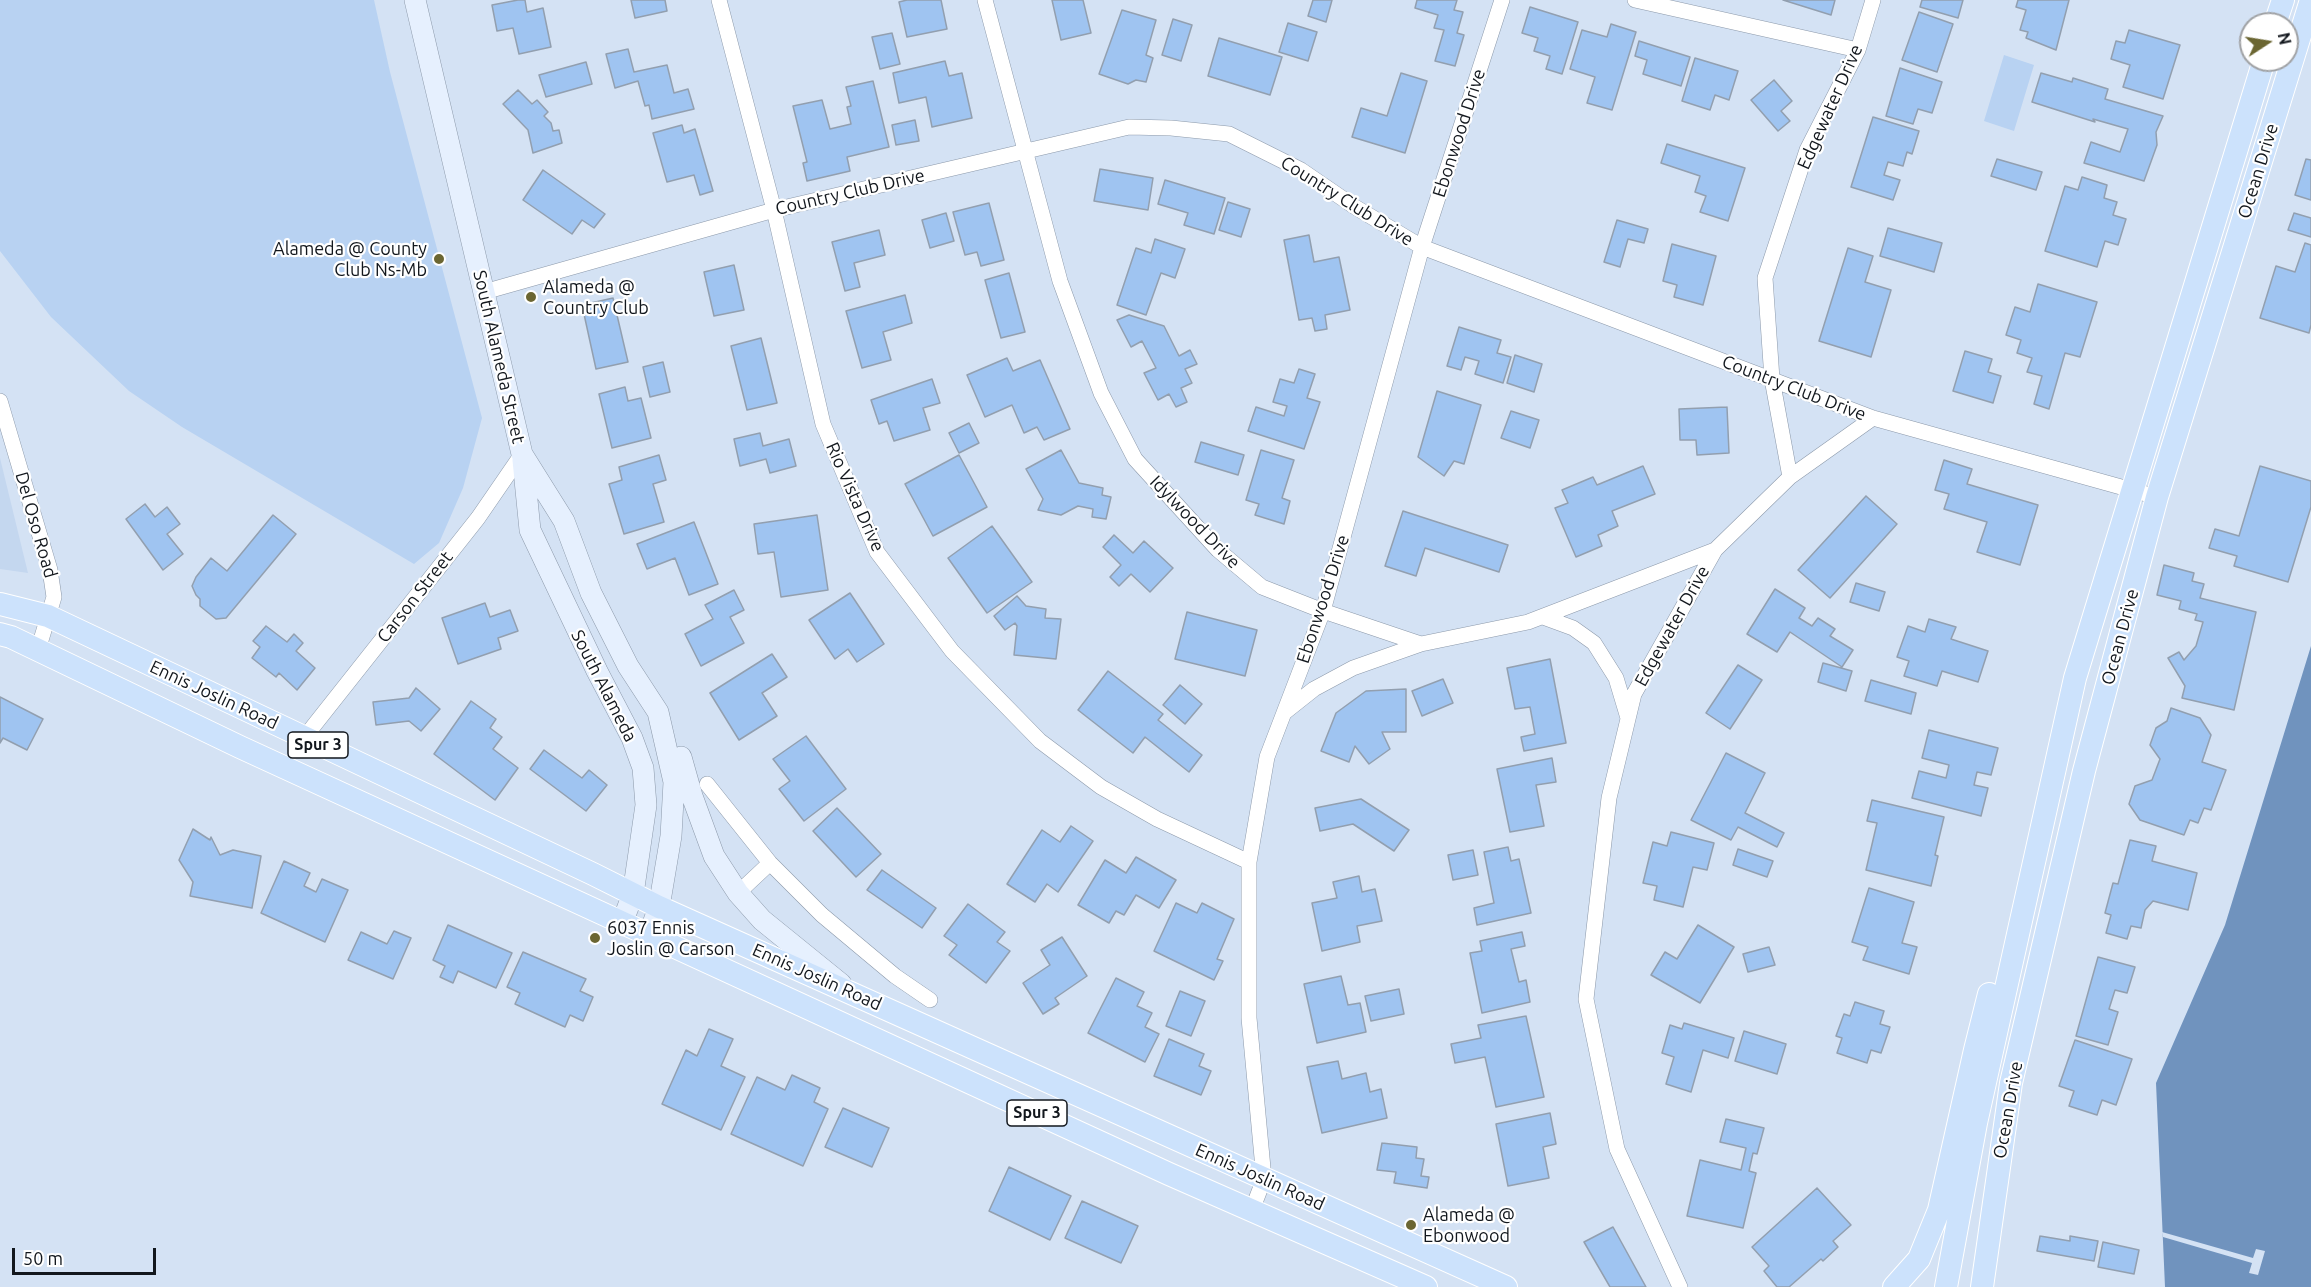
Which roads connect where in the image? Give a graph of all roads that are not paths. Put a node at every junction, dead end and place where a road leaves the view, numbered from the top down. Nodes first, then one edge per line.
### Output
1 (415, 0) edge
2 (719, 0) edge
3 (985, 0) edge
4 (1502, 0) edge
5 (1635, 0) edge
6 (1873, 0) edge
7 (2311, 0) edge
8 (1858, 50) junction
9 (2260, 72) edge
10 (1026, 151) junction
11 (2226, 184) junction
12 (2252, 191) junction
13 (774, 210) junction
14 (1422, 247) junction
15 (484, 292) junction
16 (2183, 327) junction
17 (2208, 333) junction
18 (1772, 379) junction
19 (0, 401) edge
20 (1873, 418) junction
21 (522, 454) junction
22 (1790, 477) junction
23 (2132, 490) junction
24 (2157, 497) junction
25 (1714, 550) junction
26 (2112, 554) junction
27 (2141, 562) junction
28 (0, 604) edge
29 (1323, 611) junction
30 (48, 616) junction
31 (1543, 616) junction
32 (0, 634) edge
33 (1421, 644) junction
34 (38, 650) junction
35 (2075, 678) junction
36 (2107, 687) junction
37 (658, 712) junction
38 (1284, 713) junction
39 (1628, 719) junction
40 (304, 738) junction
41 (2055, 764) junction
42 (2084, 771) junction
43 (707, 784) dead end
44 (2040, 830) junction
45 (1249, 862) junction
46 (770, 863) junction
47 (738, 893) junction
48 (633, 894) junction
49 (659, 907) junction
50 (622, 923) junction
51 (649, 935) junction
52 (2013, 950) junction
53 (2042, 957) junction
54 (851, 992) junction
55 (930, 1000) dead end
56 (1264, 1179) junction
57 (1252, 1210) junction
58 (1426, 1287) edge
59 (1506, 1287) edge
60 (1680, 1287) edge
61 (1894, 1287) edge
62 (1946, 1287) edge
63 (1982, 1287) edge

1 - 15 main road, South Alameda Street
2 - 13 street, Rio Vista Drive
3 - 10 street, Idylwood Drive
4 - 14 street, Ebonwood Drive
5 - 8 street
6 - 8 street, Edgewater Drive
7 - 12 main road, Ocean Drive
8 - 18 street, Edgewater Drive
9 - 11 main road, Ocean Drive
10 - 13 street, Country Club Drive
10 - 14 street, Country Club Drive
10 - 29 street, Idylwood Drive
11 - 12 main road
11 - 16 main road, Ocean Drive
12 - 17 main road, Ocean Drive
13 - 15 street, Country Club Drive
13 - 45 street, Rio Vista Drive
14 - 18 street, Country Club Drive
14 - 29 street, Ebonwood Drive
15 - 21 main road, South Alameda Street
16 - 17 main road
16 - 23 main road, Ocean Drive
17 - 24 main road, Ocean Drive
18 - 20 street, Country Club Drive
18 - 22 street, Edgewater Drive
19 - 30 street, Del Oso Road
20 - 22 street
20 - 23 street, Country Club Drive
21 - 37 main road, South Alameda Street
21 - 40 street, Carson Street
21 - 48 main road, South Alameda
22 - 25 street, Edgewater Drive
23 - 24 street, Country Club Drive
23 - 26 main road, Ocean Drive
24 - 27 main road, Ocean Drive
25 - 31 street
25 - 39 street, Edgewater Drive
26 - 27 main road
26 - 35 main road, Ocean Drive
27 - 36 main road, Ocean Drive
28 - 30 main road, Ennis Joslin Road / Spur 3
29 - 33 street, Idylwood Drive
29 - 38 street, Ebonwood Drive
30 - 34 street, Del Oso Road
30 - 40 main road, Ennis Joslin Road / Spur 3
31 - 33 street
31 - 39 street
32 - 34 main road, Ennis Joslin Road / Spur 3
33 - 38 street
34 - 50 main road, Ennis Joslin Road / Spur 3
35 - 36 main road
35 - 41 main road, Ocean Drive
36 - 42 main road, Ocean Drive
37 - 47 main road
37 - 49 main road, South Alameda Street
38 - 45 street, Ebonwood Drive
39 - 60 street, Edgewater Drive
40 - 48 main road, Ennis Joslin Road / Spur 3
41 - 42 main road
41 - 44 main road, Ocean Drive
42 - 53 main road, Ocean Drive
43 - 46 street
44 - 52 main road, Ocean Drive
44 - 61 main road
45 - 56 street, Ebonwood Drive
46 - 47 street
46 - 55 street
47 - 54 main road
48 - 49 main road, Ennis Joslin Road / Spur 3
48 - 50 main road, South Alameda
49 - 51 main road, South Alameda Street
49 - 54 main road, Ennis Joslin Road / Spur 3
50 - 51 main road, Ennis Joslin Road / Spur 3
51 - 57 main road, Ennis Joslin Road / Spur 3
52 - 53 main road
52 - 62 main road, Ocean Drive
53 - 63 main road, Ocean Drive
54 - 56 main road, Ennis Joslin Road / Spur 3
56 - 57 street, Ebonwood Drive
56 - 59 main road, Ennis Joslin Road / Spur 3
57 - 58 main road, Ennis Joslin Road / Spur 3

